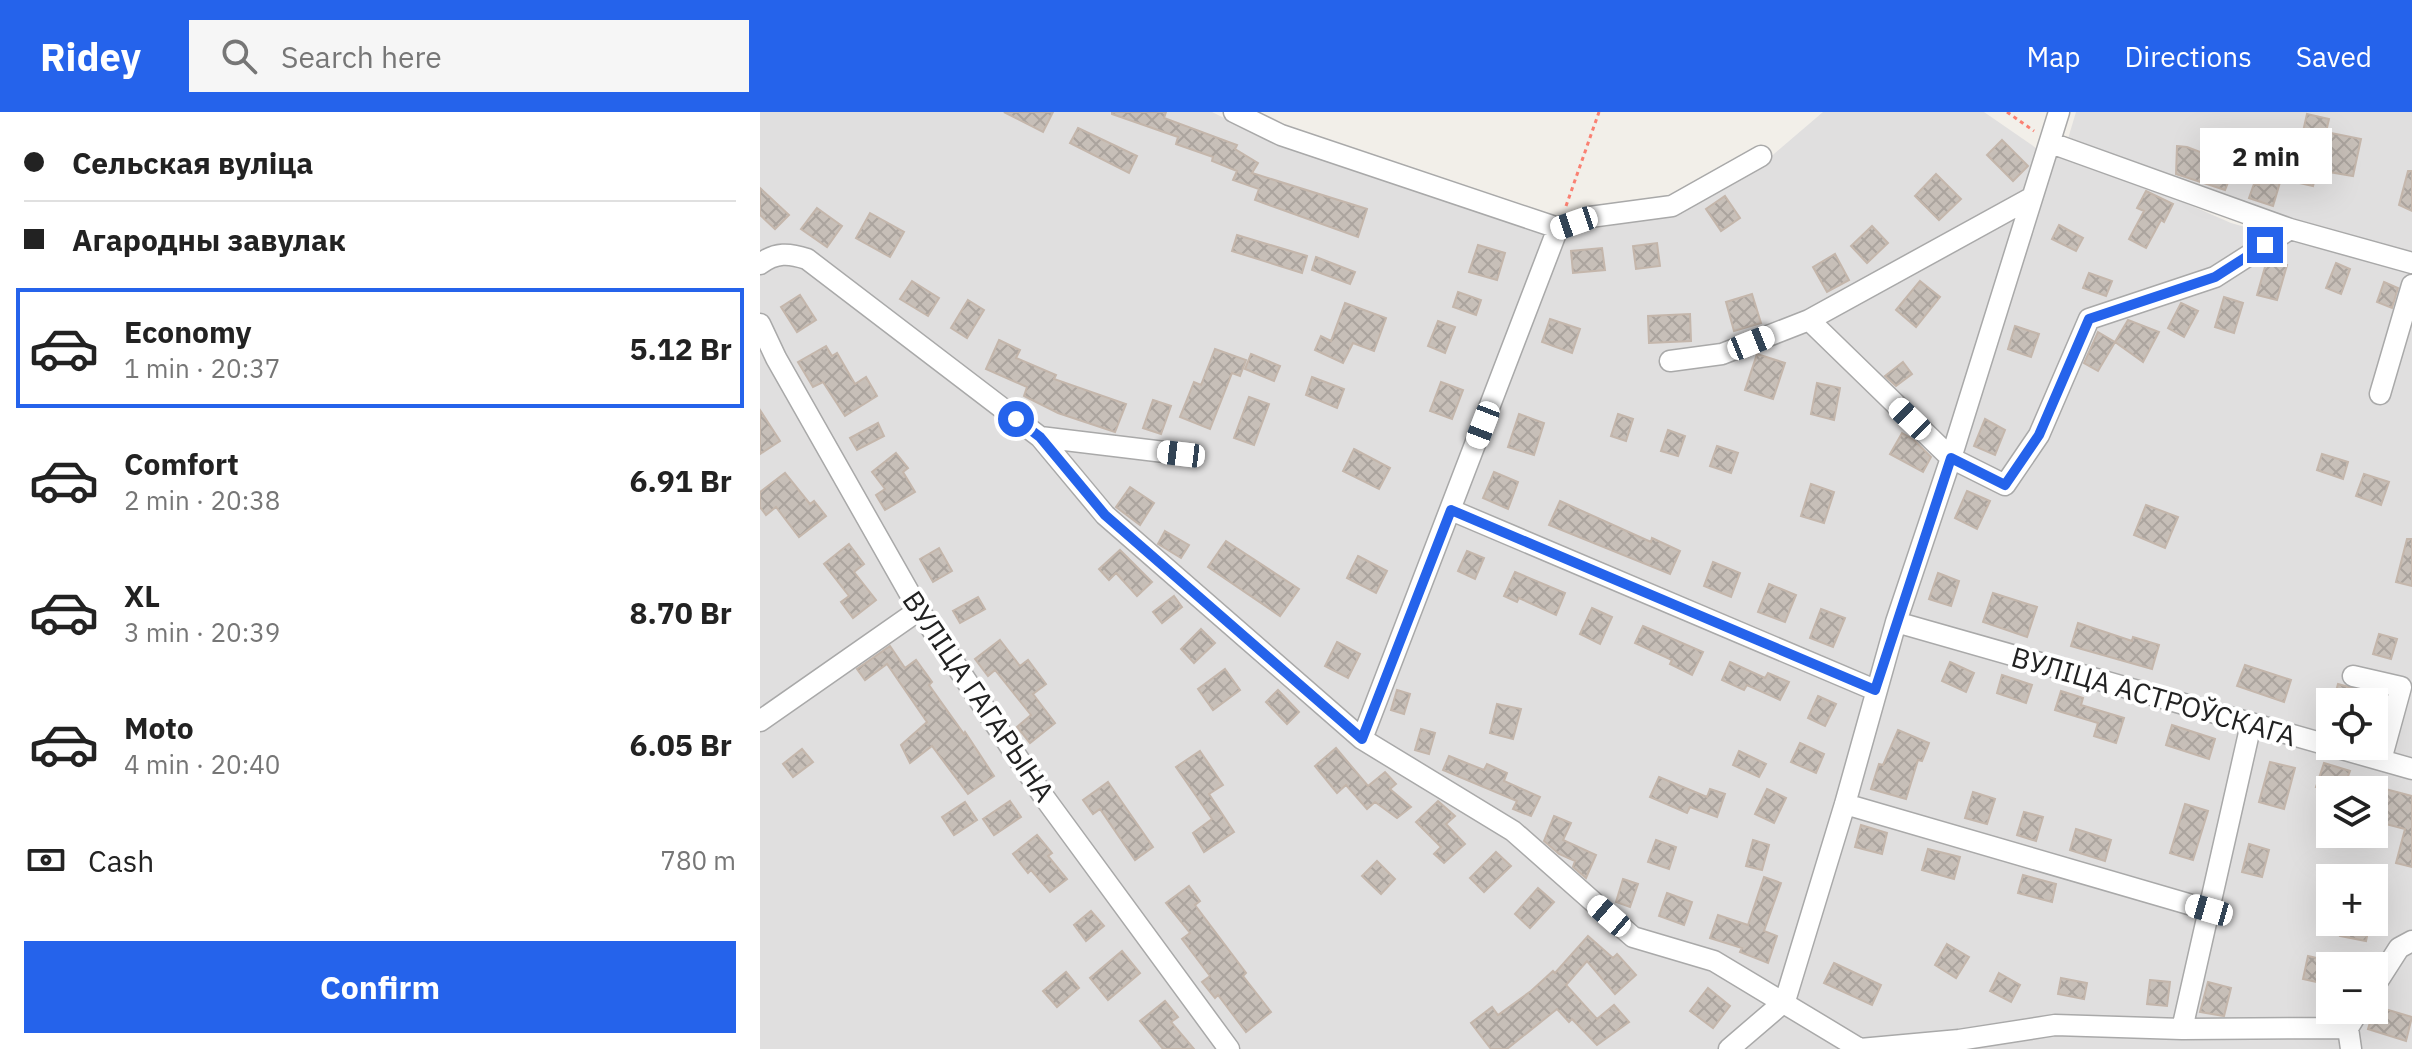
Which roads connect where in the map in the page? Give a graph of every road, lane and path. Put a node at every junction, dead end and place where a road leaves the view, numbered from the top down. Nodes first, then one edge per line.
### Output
1 (1234, 112) edge
2 (1599, 112) edge
3 (2007, 112) edge
4 (2059, 112) edge
5 (2051, 143) junction
6 (1761, 156) dead end
7 (2029, 199) junction
8 (1558, 228) junction
9 (2290, 229) junction
10 (2412, 263) edge
11 (760, 264) edge
12 (2412, 285) edge
13 (1809, 320) junction
14 (760, 324) edge
15 (1670, 361) dead end
16 (768, 363) edge
17 (2380, 394) dead end
18 (1040, 437) junction
19 (1181, 454) dead end
20 (1951, 458) junction
21 (1451, 510) junction
22 (919, 610) junction
23 (1896, 622) junction
24 (2353, 676) dead end
25 (1875, 690) junction
26 (760, 721) edge
27 (2251, 724) junction
28 (2388, 734) edge
29 (1362, 739) junction
30 (2316, 742) edge
31 (2381, 760) edge
32 (2412, 769) edge
33 (1845, 804) junction
34 (2209, 910) junction
35 (2412, 941) edge
36 (2388, 965) edge
37 (1785, 1001) junction
38 (2350, 1024) edge
39 (2348, 1028) junction
40 (2182, 1029) junction
41 (1958, 1044) edge
42 (1229, 1049) edge
43 (1729, 1049) edge
44 (2351, 1049) edge

1 - 8 street
2 - 8 path
3 - 5 path
4 - 5 street
5 - 7 street
5 - 9 street
6 - 8 street
7 - 13 street
7 - 20 street
8 - 21 street
9 - 10 street
9 - 20 street
11 - 18 street
12 - 17 street
13 - 15 street
13 - 20 street
14 - 16 street, ВУЛІЦА ГАГАРЫНА
16 - 22 street, ВУЛІЦА ГАГАРЫНА
18 - 19 street
18 - 29 street
20 - 23 street
21 - 25 street
21 - 29 street
22 - 26 street
22 - 42 street, ВУЛІЦА ГАГАРЫНА
23 - 25 street
23 - 27 street, ВУЛІЦА АСТРОЎСКАГА
24 - 28 street
25 - 33 street
27 - 30 street, ВУЛІЦА АСТРОЎСКАГА
27 - 34 street
29 - 37 street
31 - 32 street, ВУЛІЦА АСТРОЎСКАГА
33 - 34 street
33 - 37 street
34 - 40 street
35 - 36 street
37 - 41 street
37 - 43 street
38 - 39 street
39 - 40 street
39 - 44 street
40 - 41 street

